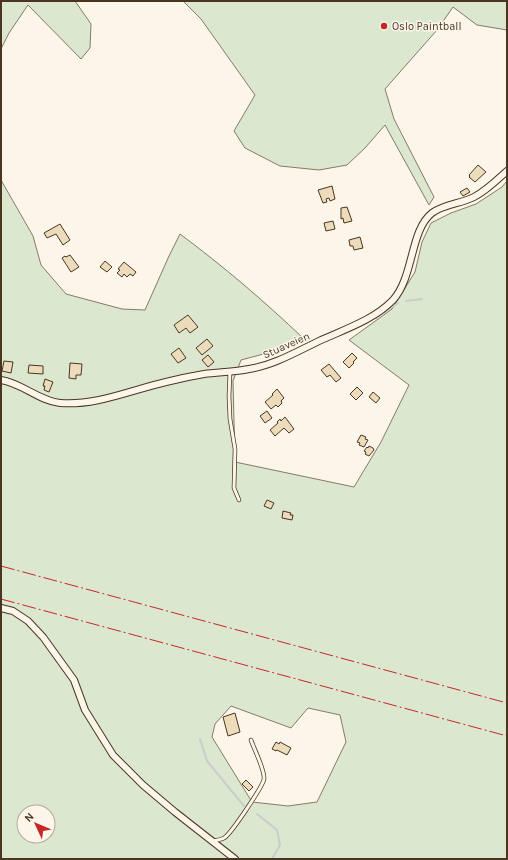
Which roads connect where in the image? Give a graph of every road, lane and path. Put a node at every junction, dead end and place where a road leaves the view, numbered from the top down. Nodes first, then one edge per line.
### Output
1 (507, 171) edge
2 (230, 371) junction
3 (1, 380) edge
4 (240, 500) dead end
5 (1, 608) edge
6 (251, 740) dead end
7 (212, 841) junction
8 (235, 859) edge

1 - 2 street, Stuaveien
2 - 3 street, Stuaveien
2 - 4 lane
5 - 7 street
6 - 7 lane
7 - 8 street

